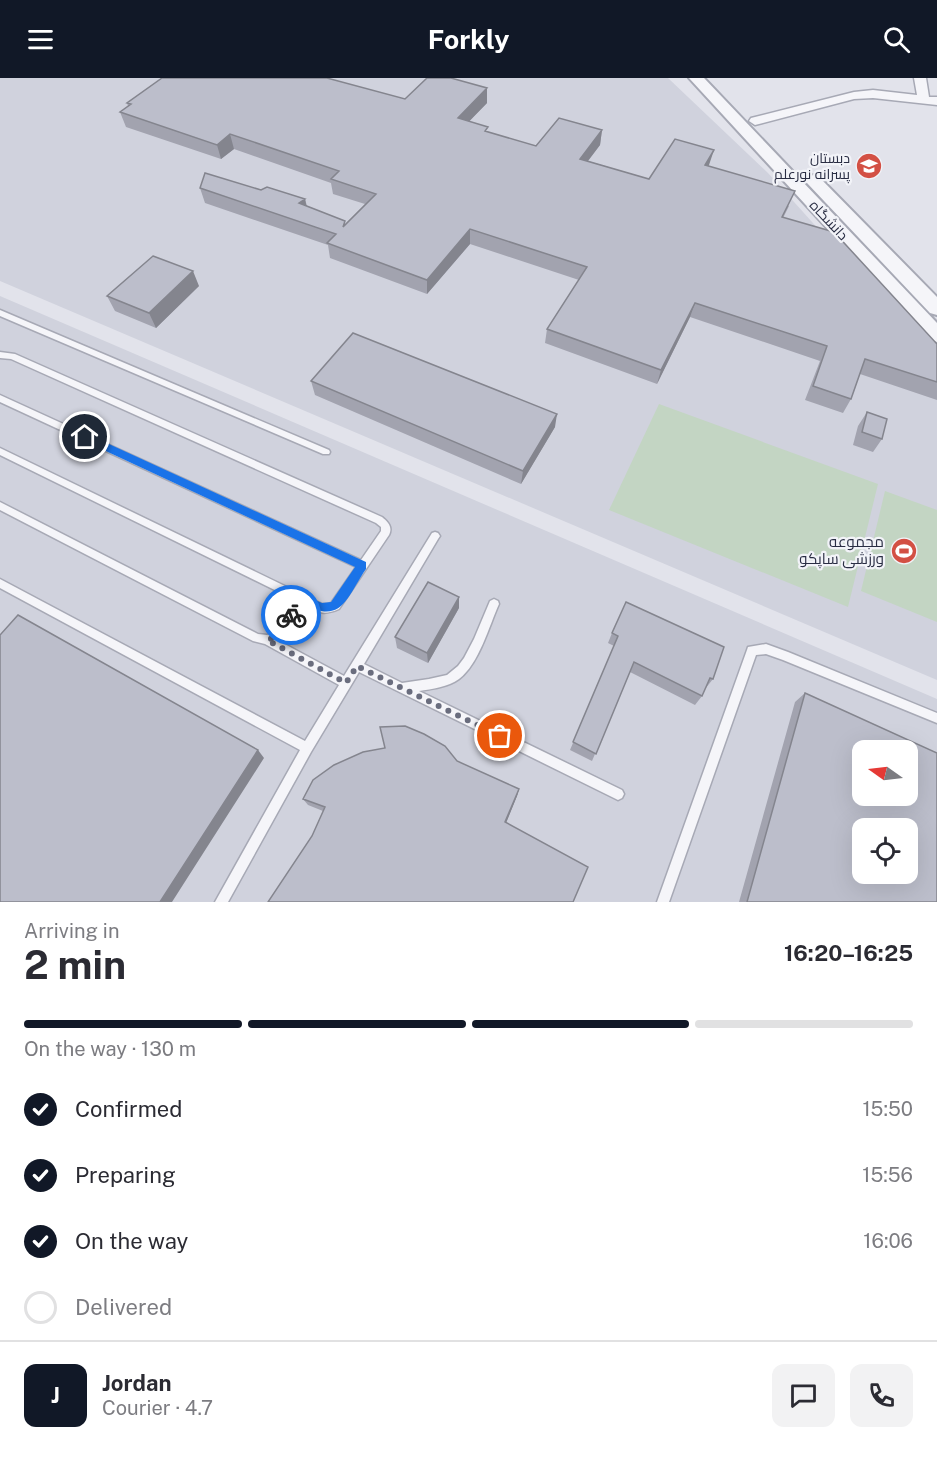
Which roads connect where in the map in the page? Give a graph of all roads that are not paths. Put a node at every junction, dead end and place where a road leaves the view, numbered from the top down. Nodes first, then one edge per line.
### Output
1 (696, 78) edge
2 (713, 78) edge
3 (920, 78) edge
4 (923, 99) junction
5 (937, 101) edge
6 (755, 121) junction
7 (937, 308) edge
8 (0, 314) edge
9 (937, 335) edge
10 (0, 356) edge
11 (0, 398) edge
12 (0, 452) edge
13 (326, 452) dead end
14 (0, 506) edge
15 (435, 536) dead end
16 (363, 565) junction
17 (0, 583) edge
18 (302, 599) junction
19 (494, 604) dead end
20 (267, 640) junction
21 (357, 666) junction
22 (346, 683) junction
23 (400, 688) junction
24 (937, 718) edge
25 (308, 748) junction
26 (618, 794) dead end
27 (221, 902) edge
28 (663, 902) edge

1 - 9 street, دانشگاه
2 - 6 street, دانشگاه
3 - 4 street
4 - 5 street
4 - 6 street
6 - 7 street, دانشگاه
8 - 13 lane
10 - 16 lane
11 - 16 lane
12 - 18 lane
14 - 20 lane
15 - 21 lane
16 - 18 lane
17 - 25 lane
18 - 20 lane
19 - 23 lane
20 - 22 lane
21 - 22 lane
21 - 23 lane
22 - 25 lane
23 - 26 lane
24 - 28 lane
25 - 27 lane

